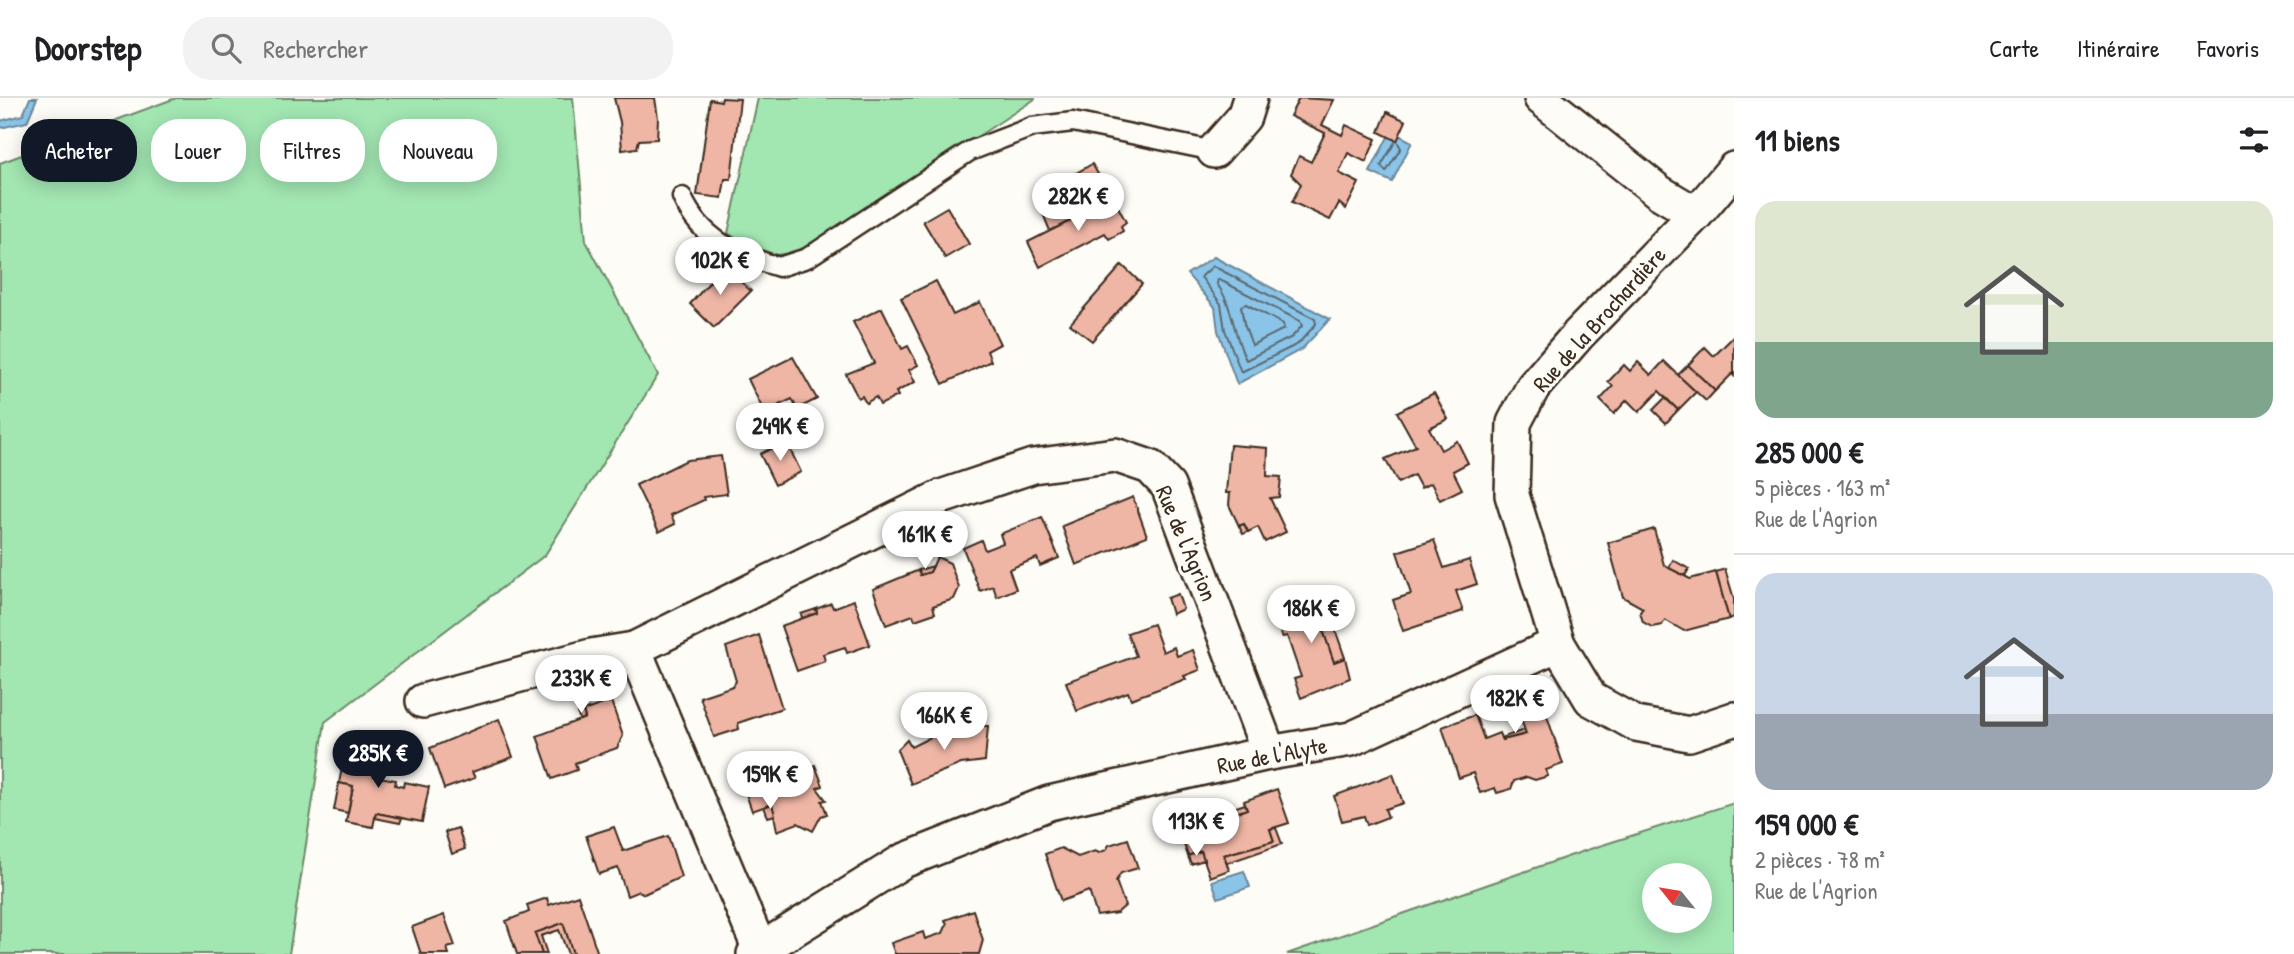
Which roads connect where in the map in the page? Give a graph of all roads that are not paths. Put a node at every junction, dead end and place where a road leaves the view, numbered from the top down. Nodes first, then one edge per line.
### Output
1 (1250, 98) edge
2 (1541, 98) edge
3 (1214, 151) joint
4 (1734, 169) edge
5 (682, 197) dead end
6 (1696, 214) junction
7 (1558, 644) junction
8 (634, 649) junction
9 (423, 701) dead end
10 (1734, 719) edge
11 (1269, 753) junction
12 (757, 952) edge

1 - 3 street
2 - 6 street
3 - 5 lane
4 - 6 street, Rue de la Brochardière
6 - 7 street, Rue de la Brochardière
7 - 10 street, Rue de la Brochardière
7 - 11 street, Rue de l'Alyte
8 - 9 street, Rue de l'Agrion
8 - 11 street, Rue de l'Agrion
8 - 12 street
11 - 12 street, Rue de l'Alyte

